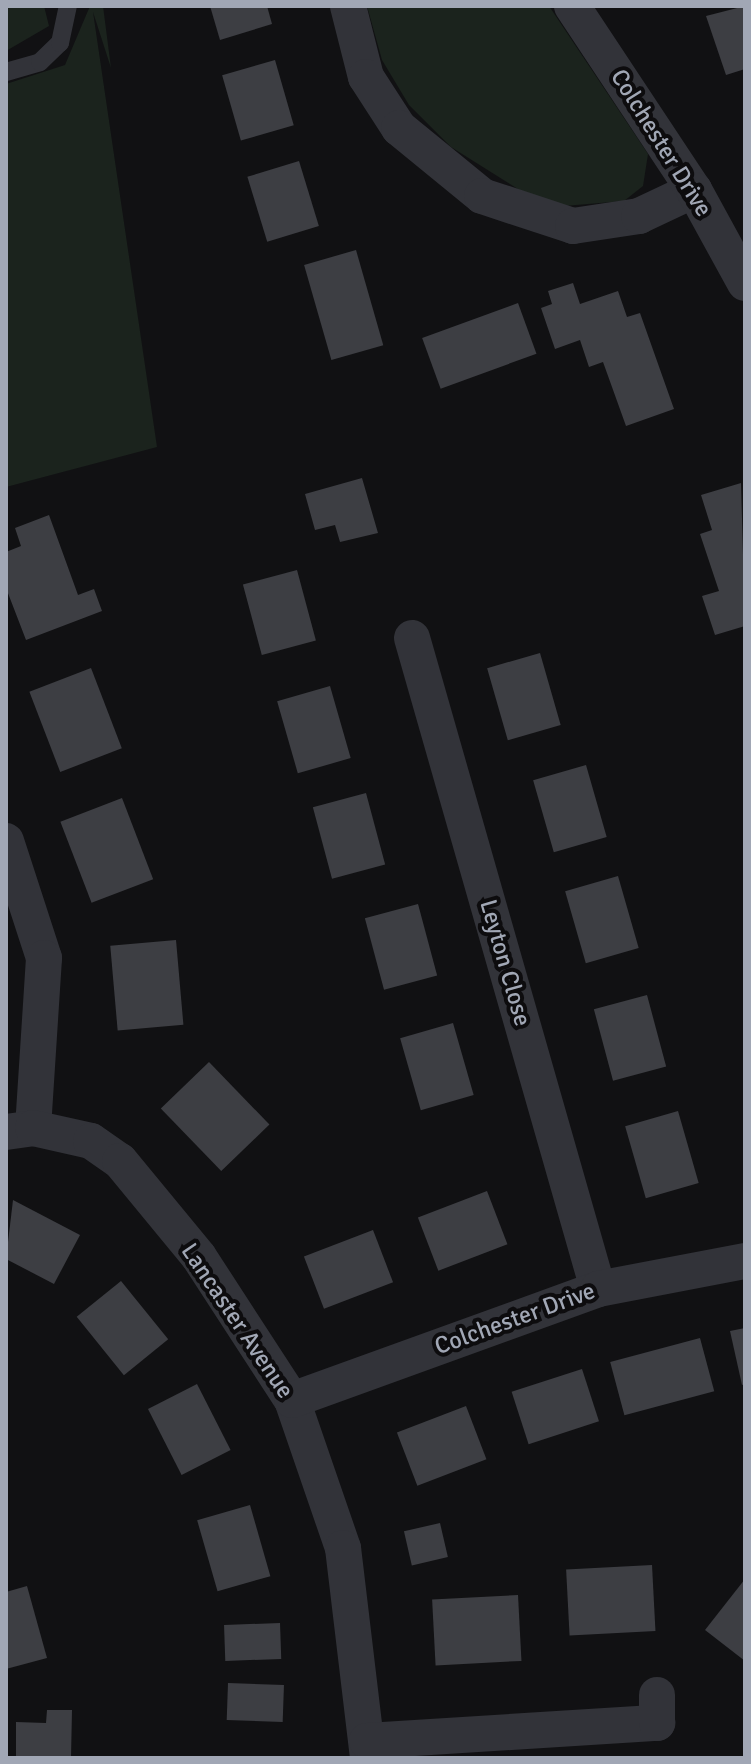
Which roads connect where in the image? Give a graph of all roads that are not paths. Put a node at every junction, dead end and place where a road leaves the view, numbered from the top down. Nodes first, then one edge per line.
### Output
1 (68, 6) edge
2 (348, 6) edge
3 (572, 6) edge
4 (6, 72) edge
5 (694, 190) junction
6 (745, 283) edge
7 (412, 638) dead end
8 (6, 841) edge
9 (20, 1130) edge
10 (745, 1261) edge
11 (598, 1289) junction
12 (292, 1400) junction
13 (657, 1695) dead end
14 (368, 1750) edge

1 - 4 lane
2 - 5 street
3 - 5 street, Colchester Drive
5 - 6 street, Colchester Drive
7 - 11 street, Leyton Close
8 - 9 street
9 - 12 street, Lancaster Avenue
10 - 11 street, Colchester Drive
11 - 12 street, Colchester Drive
12 - 14 street, Lancaster Avenue
13 - 14 street

